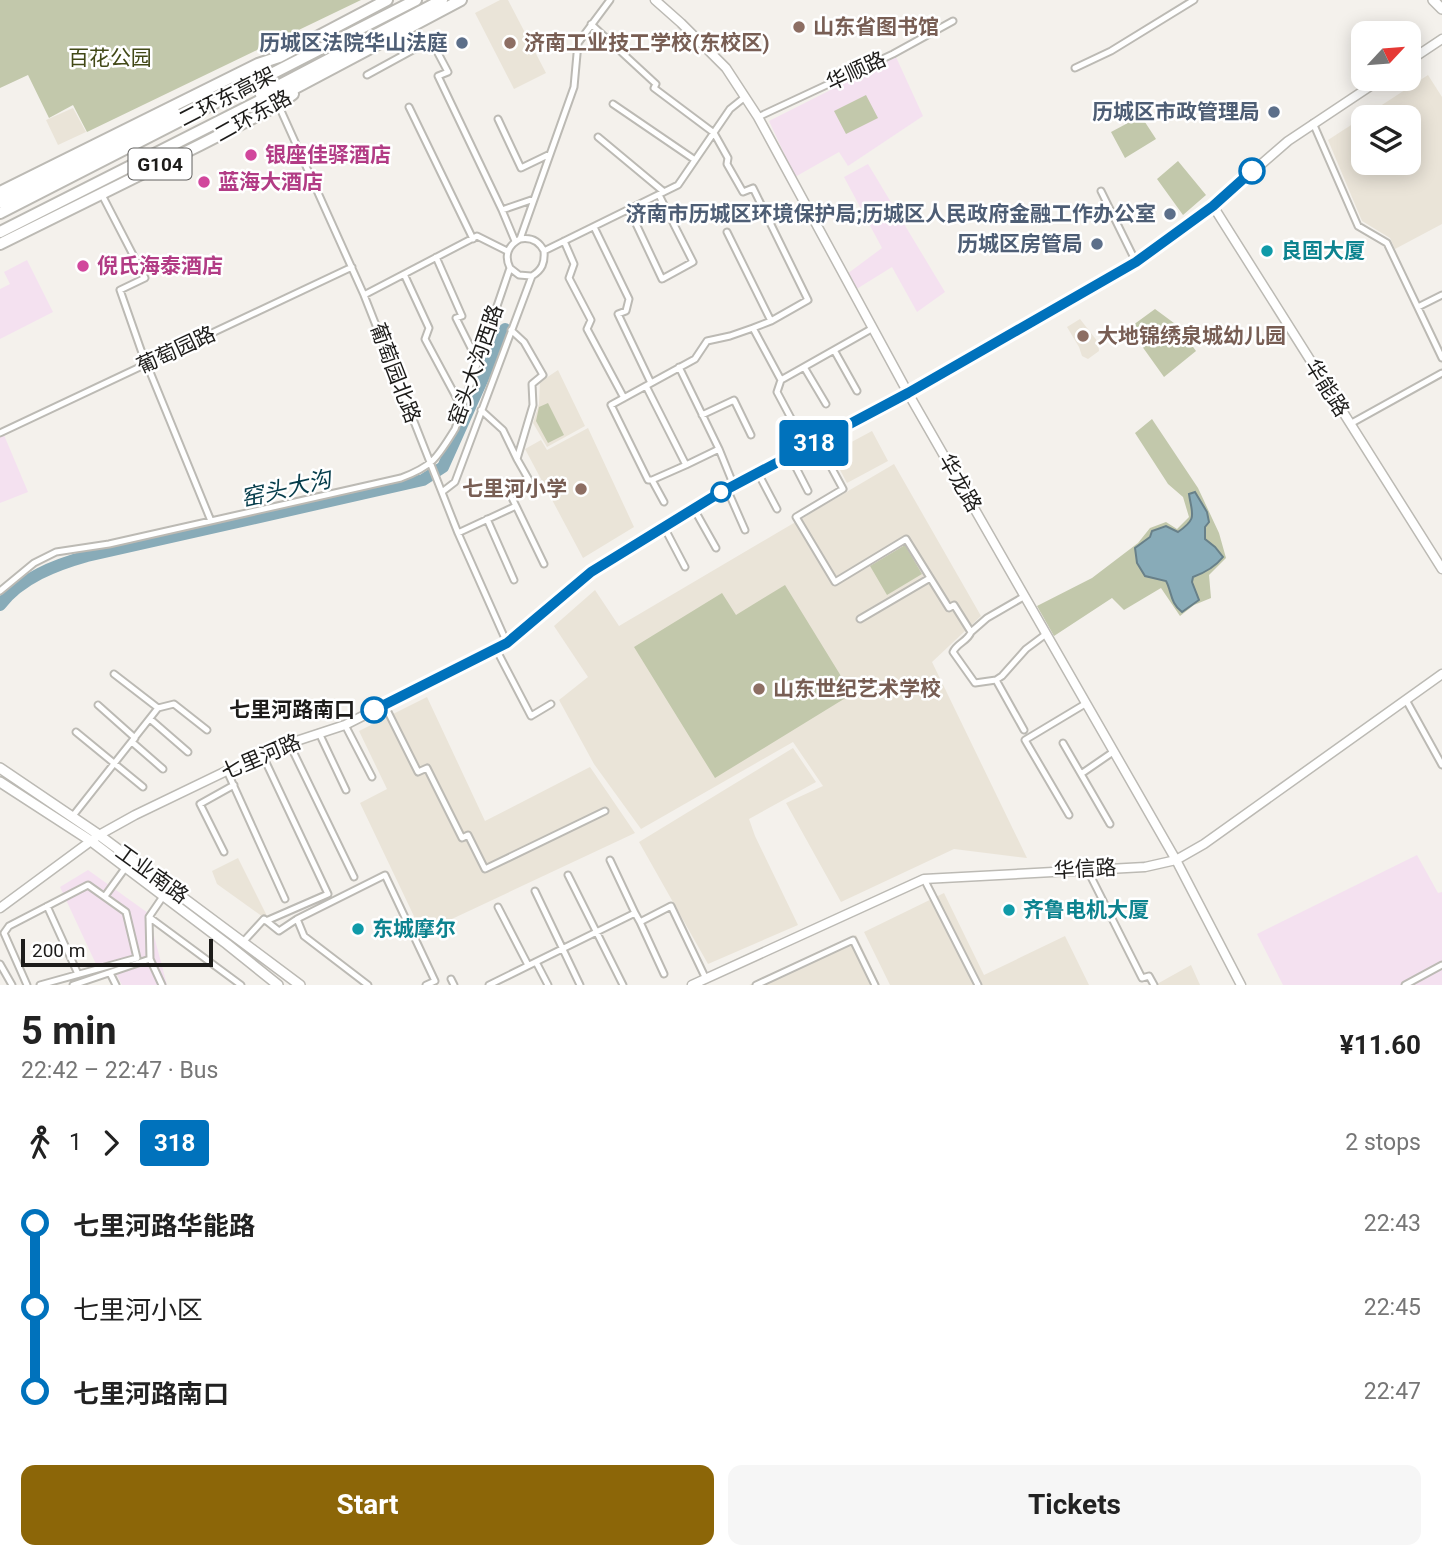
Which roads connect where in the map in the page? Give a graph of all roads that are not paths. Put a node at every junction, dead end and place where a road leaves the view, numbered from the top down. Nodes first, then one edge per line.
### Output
1 (387, 0) edge
2 (416, 0) edge
3 (442, 0) edge
4 (461, 0) edge
5 (610, 0) edge
6 (655, 0) edge
7 (1194, 0) edge
8 (1433, 0) edge
9 (1442, 9) edge
10 (953, 21) dead end
11 (591, 24) junction
12 (1442, 39) edge
13 (1421, 53) edge
14 (279, 57) junction
15 (1075, 68) dead end
16 (368, 75) dead end
17 (1362, 91) edge
18 (746, 97) junction
19 (280, 100) junction
20 (613, 104) dead end
21 (409, 107) dead end
22 (758, 117) junction
23 (498, 119) dead end
24 (1313, 123) junction
25 (714, 132) junction
26 (598, 137) dead end
27 (550, 154) junction
28 (695, 160) junction
29 (1101, 191) dead end
30 (0, 192) edge
31 (101, 193) junction
32 (661, 193) junction
33 (534, 199) junction
34 (0, 202) edge
35 (1213, 206) junction
36 (0, 208) edge
37 (629, 209) junction
38 (502, 211) junction
39 (0, 213) edge
40 (594, 227) junction
41 (0, 231) edge
42 (727, 232) dead end
43 (473, 239) junction
44 (517, 240) junction
45 (564, 241) junction
46 (0, 242) edge
47 (507, 251) junction
48 (544, 251) junction
49 (436, 257) junction
50 (1136, 262) junction
51 (352, 267) junction
52 (509, 268) junction
53 (404, 274) junction
54 (532, 276) junction
55 (365, 295) junction
56 (1442, 295) edge
57 (1418, 307) junction
58 (771, 321) junction
59 (753, 328) junction
60 (873, 328) junction
61 (511, 330) junction
62 (485, 342) junction
63 (834, 350) junction
64 (1442, 358) edge
65 (146, 365) junction
66 (679, 367) junction
67 (804, 367) junction
68 (1442, 373) edge
69 (781, 380) junction
70 (648, 385) junction
71 (857, 391) dead end
72 (908, 393) junction
73 (624, 398) junction
74 (826, 404) dead end
75 (462, 408) junction
76 (481, 410) junction
77 (702, 415) junction
78 (793, 422) dead end
79 (1350, 425) junction
80 (0, 433) edge
81 (751, 435) dead end
82 (817, 441) junction
83 (719, 449) junction
84 (790, 456) junction
85 (517, 459) junction
86 (430, 463) junction
87 (686, 465) junction
88 (758, 473) junction
89 (652, 480) junction
90 (730, 488) junction
91 (808, 491) dead end
92 (442, 492) junction
93 (664, 502) dead end
94 (516, 506) junction
95 (694, 509) junction
96 (777, 509) dead end
97 (487, 519) junction
98 (211, 521) junction
99 (664, 527) junction
100 (745, 530) dead end
101 (458, 533) junction
102 (716, 548) dead end
103 (544, 564) dead end
104 (685, 567) dead end
105 (1442, 569) edge
106 (930, 578) junction
107 (514, 580) dead end
108 (0, 591) edge
109 (1025, 596) junction
110 (860, 618) dead end
111 (971, 632) junction
112 (1046, 634) junction
113 (507, 643) junction
114 (496, 649) junction
115 (114, 674) dead end
116 (1442, 674) edge
117 (996, 680) junction
118 (1406, 700) junction
119 (551, 704) dead end
120 (1085, 704) junction
121 (98, 705) dead end
122 (385, 706) junction
123 (158, 708) junction
124 (150, 719) junction
125 (345, 725) junction
126 (207, 730) dead end
127 (1024, 730) dead end
128 (76, 732) dead end
129 (319, 733) junction
130 (133, 740) junction
131 (289, 743) junction
132 (1063, 743) dead end
133 (188, 752) dead end
134 (1113, 752) junction
135 (262, 754) junction
136 (114, 764) junction
137 (1442, 765) edge
138 (0, 768) edge
139 (163, 769) dead end
140 (227, 771) junction
141 (1081, 774) junction
142 (372, 777) dead end
143 (0, 782) edge
144 (234, 785) junction
145 (143, 787) dead end
146 (346, 790) dead end
147 (605, 811) dead end
148 (1069, 815) dead end
149 (72, 817) junction
150 (1110, 824) dead end
151 (95, 838) junction
152 (224, 852) dead end
153 (610, 860) dead end
154 (1176, 860) junction
155 (126, 867) junction
156 (1087, 869) junction
157 (568, 875) dead end
158 (354, 877) dead end
159 (923, 879) junction
160 (535, 891) dead end
161 (164, 895) junction
162 (105, 896) junction
163 (285, 899) dead end
164 (47, 906) junction
165 (498, 907) dead end
166 (0, 908) edge
167 (635, 913) junction
168 (149, 917) junction
169 (297, 919) junction
170 (266, 921) junction
171 (640, 922) junction
172 (597, 931) junction
173 (243, 942) junction
174 (563, 948) junction
175 (150, 959) junction
176 (536, 961) junction
177 (0, 964) edge
178 (528, 965) junction
179 (1442, 965) edge
180 (110, 973) junction
181 (664, 974) dead end
182 (78, 975) junction
183 (503, 978) junction
184 (706, 979) junction
185 (87, 983) edge
186 (12, 985) edge
187 (27, 985) edge
188 (40, 985) edge
189 (73, 985) edge
190 (116, 985) edge
191 (162, 985) edge
192 (241, 985) edge
193 (278, 985) edge
194 (300, 985) edge
195 (368, 985) edge
196 (426, 985) edge
197 (489, 985) edge
198 (506, 985) edge
199 (548, 985) edge
200 (580, 985) edge
201 (623, 985) edge
202 (692, 985) edge
203 (757, 985) edge
204 (875, 985) edge
205 (978, 985) edge
206 (1154, 985) edge
207 (1241, 985) edge
208 (1405, 985) edge

1 - 14 highway, 二环东路 / G104
2 - 39 highway, 二环东高架
3 - 41 highway, 二环东高架
4 - 19 highway, 二环东路 / G104
5 - 11 street
6 - 18 main road, 华龙路
7 - 15 street
8 - 9 main road
10 - 22 street, 华顺路
11 - 25 street
11 - 27 street
12 - 13 main road
14 - 30 highway, 二环东路
14 - 34 highway
14 - 36 highway, 二环东路 / G104
16 - 38 street
17 - 24 main road, 七里河路
18 - 22 main road, 华龙路
18 - 25 street
19 - 31 highway, 二环东路 / G104
19 - 41 highway, 二环东路 / G104
19 - 46 highway
19 - 51 street, 葡萄园北路
20 - 28 street
21 - 43 street
22 - 60 main road, 华龙路
23 - 27 street
24 - 35 main road, 七里河路
24 - 57 street
25 - 28 street
25 - 58 street
26 - 32 street
27 - 33 street
28 - 32 street
29 - 50 street
31 - 46 highway, 二环东路 / G104
31 - 65 street
32 - 37 street
32 - 37 street
33 - 38 street
33 - 44 street
35 - 50 main road, 七里河路
35 - 79 main road, 华能路
37 - 40 street
38 - 44 street
40 - 45 street
40 - 70 street
42 - 58 street
43 - 47 street
43 - 49 street
44 - 47 street
44 - 48 street
45 - 48 street
45 - 73 street
47 - 52 street, 窑头大沟西路
48 - 54 street
49 - 53 street
49 - 62 street
50 - 72 main road, 七里河路
51 - 55 street, 葡萄园北路
51 - 65 street, 葡萄园路
52 - 54 street
52 - 62 street, 窑头大沟西路
53 - 55 street
53 - 75 street
54 - 61 street
55 - 86 street, 葡萄园北路
56 - 57 street
57 - 64 street
58 - 59 street
59 - 66 street
59 - 69 street
60 - 63 street
60 - 72 main road, 华龙路
61 - 76 street
61 - 85 street
62 - 75 street, 窑头大沟西路
63 - 67 street
63 - 71 street
65 - 80 street, 葡萄园路
65 - 98 street
66 - 70 street
66 - 77 street
67 - 69 street
67 - 74 street
68 - 79 street
69 - 78 street
70 - 73 street
70 - 87 street
72 - 82 main road, 七里河路
72 - 109 main road, 华龙路
73 - 89 street
75 - 86 street, 窑头大沟西路
76 - 85 street
76 - 92 street
77 - 81 street
77 - 83 street
79 - 105 main road, 华能路
82 - 84 main road, 七里河路
82 - 106 street
83 - 87 street
83 - 90 street
84 - 88 main road, 七里河路
84 - 91 street
85 - 94 street
86 - 92 street, 葡萄园北路
86 - 98 street, 窑头大沟西路
87 - 89 street
88 - 90 main road, 七里河路
88 - 96 street
89 - 93 street
90 - 95 main road, 七里河路
90 - 100 street
92 - 101 street, 葡萄园北路
94 - 97 street
94 - 103 street
95 - 99 main road, 七里河路
95 - 102 street
97 - 101 street
97 - 107 street
98 - 108 street, 窑头大沟西路
99 - 104 street
99 - 113 main road, 七里河路
101 - 113 street, 葡萄园北路
106 - 110 street
106 - 111 street
109 - 111 street
109 - 112 main road, 华龙路
111 - 117 street
112 - 117 street
112 - 120 main road, 华龙路
113 - 114 main road, 七里河路
114 - 119 street
114 - 122 main road, 七里河路
115 - 123 street
116 - 118 main road, 华信路
117 - 127 street
118 - 137 street
118 - 154 main road, 华信路
120 - 134 main road, 华龙路
120 - 148 street
121 - 130 street
122 - 125 main road, 七里河路
122 - 147 street
123 - 124 street
123 - 126 street
124 - 130 street
124 - 133 street
125 - 129 main road, 七里河路
125 - 142 street
128 - 136 street
129 - 131 main road, 七里河路
129 - 146 street
130 - 136 street
130 - 139 street
131 - 135 main road, 七里河路
131 - 158 street
132 - 141 street
134 - 141 street
134 - 154 main road, 华龙路
135 - 140 main road, 七里河路
135 - 170 street
136 - 145 street
136 - 149 street
138 - 149 main road, 工业南路
140 - 144 street
140 - 151 main road, 七里河路
141 - 150 street
143 - 151 main road, 工业南路
144 - 152 street
144 - 163 street
149 - 151 main road, 工业南路
151 - 155 main road, 工业南路
151 - 166 main road, 七里河路
151 - 173 main road, 工业南路
153 - 167 street
154 - 156 main road, 华信路
154 - 207 main road, 华龙路
155 - 161 main road, 工业南路
155 - 162 street
156 - 159 main road, 华信路
156 - 206 street
157 - 172 street
159 - 184 main road, 华信路
159 - 205 street
160 - 174 street
161 - 168 street
161 - 193 main road, 工业南路
162 - 164 street
162 - 182 street
164 - 182 street
164 - 187 street
165 - 178 street
167 - 171 street
167 - 172 street
168 - 175 street
168 - 192 street
169 - 170 street
169 - 195 street
169 - 196 street
170 - 173 street
171 - 181 street
171 - 184 street
172 - 174 street
172 - 201 street
173 - 194 main road, 工业南路
174 - 176 street
174 - 200 street
175 - 180 street
175 - 191 street
176 - 178 street
176 - 199 street
177 - 186 street
178 - 183 street
179 - 208 street
180 - 185 street
180 - 190 street
182 - 188 street
183 - 197 street
183 - 198 street
184 - 202 main road, 华信路
185 - 189 street
203 - 204 street

